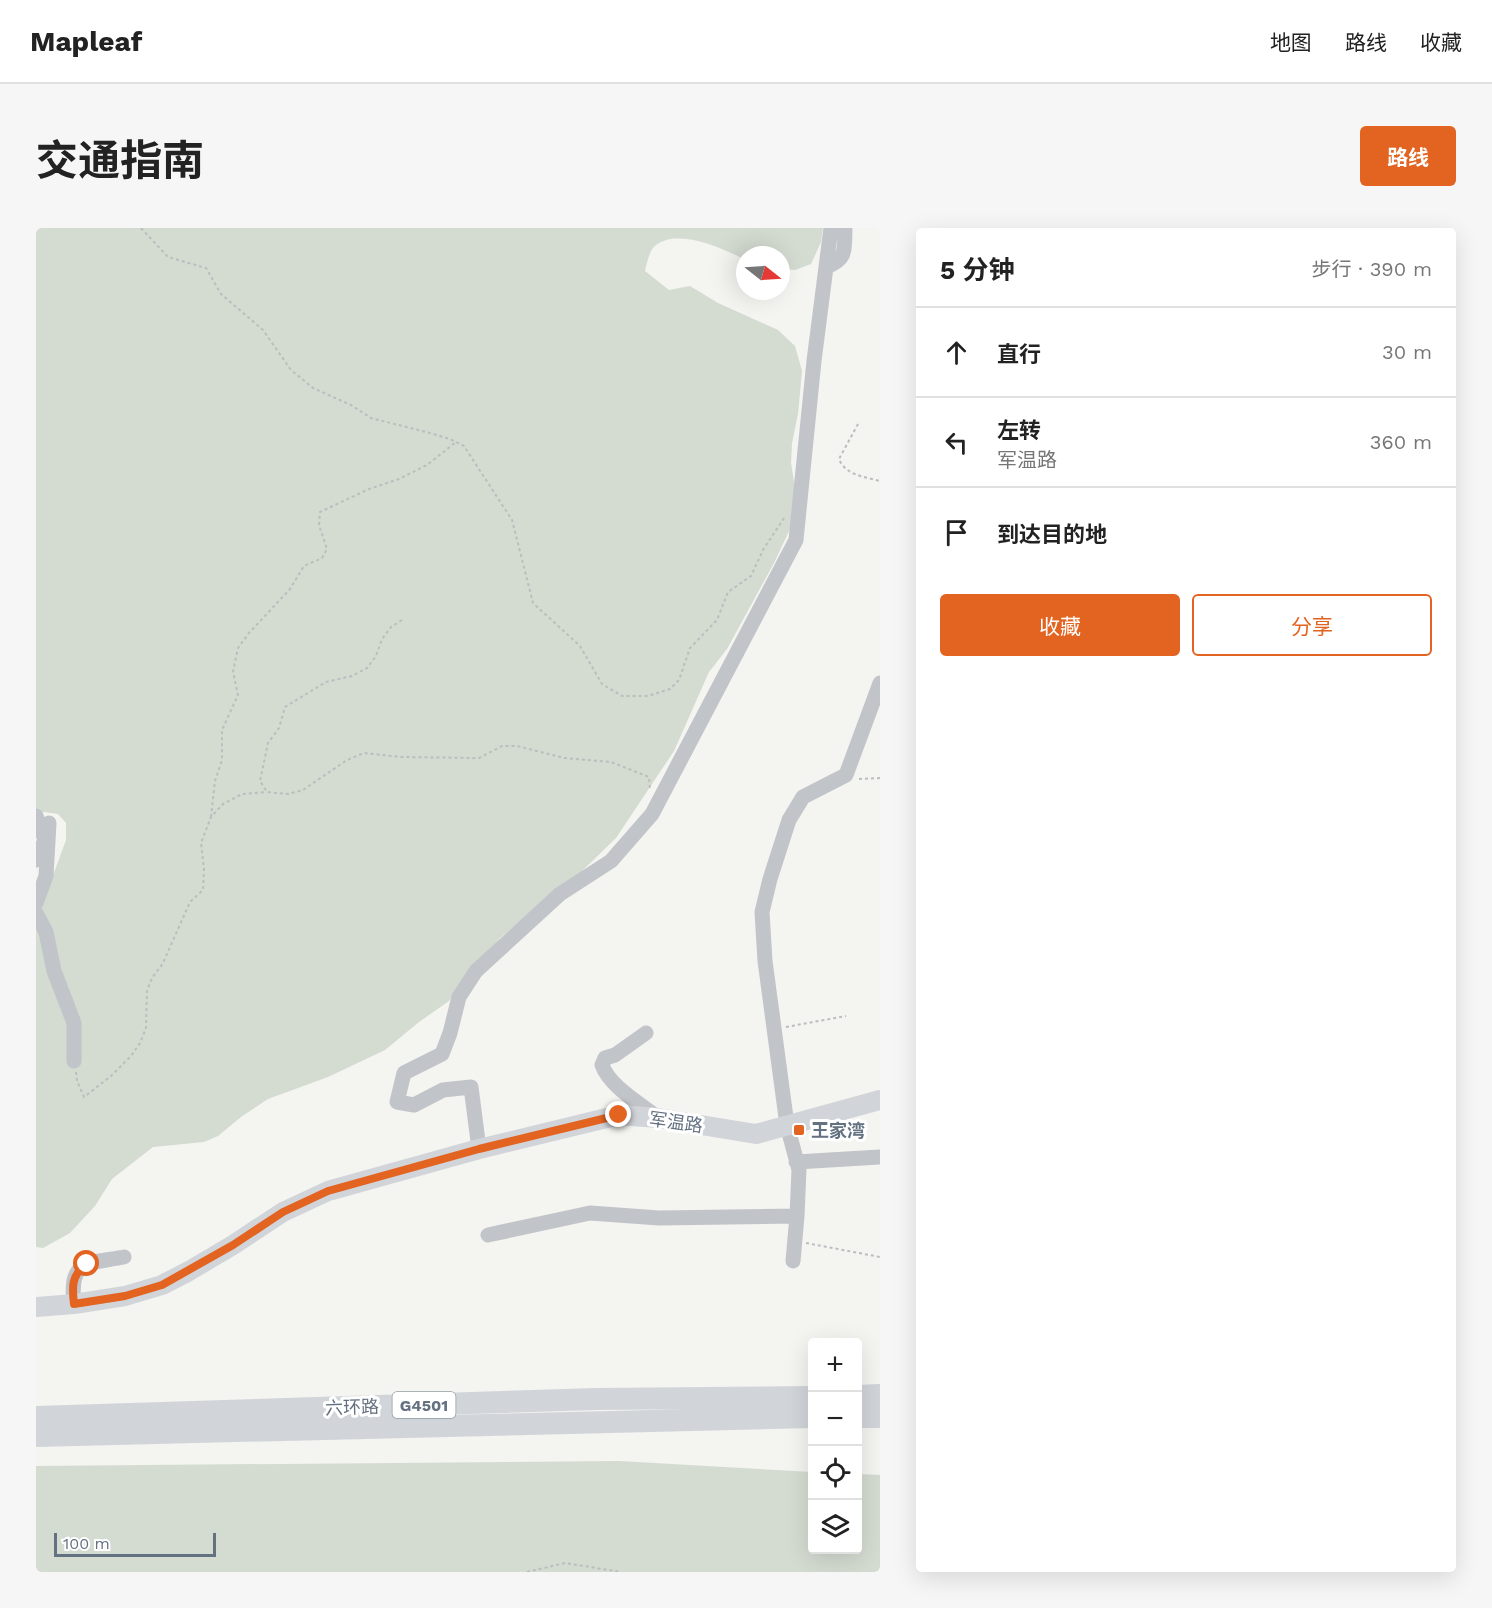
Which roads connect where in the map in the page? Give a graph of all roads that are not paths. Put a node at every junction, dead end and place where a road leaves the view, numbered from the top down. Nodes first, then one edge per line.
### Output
1 (831, 228) edge
2 (845, 228) edge
3 (826, 267) junction
4 (880, 683) edge
5 (43, 820) edge
6 (36, 860) edge
7 (36, 903) edge
8 (36, 914) edge
9 (646, 1034) dead end
10 (74, 1061) road end
11 (880, 1100) edge
12 (658, 1118) junction
13 (788, 1125) junction
14 (479, 1149) junction
15 (880, 1157) edge
16 (796, 1162) junction
17 (797, 1216) junction
18 (488, 1235) dead end
19 (124, 1257) dead end
20 (793, 1261) dead end
21 (38, 1303) edge
22 (74, 1304) junction
23 (880, 1395) edge
24 (808, 1396) edge
25 (862, 1396) edge
26 (36, 1417) edge
27 (808, 1417) edge
28 (862, 1417) edge
29 (880, 1417) edge
30 (36, 1436) edge

1 - 3 street
2 - 3 street
3 - 14 street
4 - 13 street
5 - 6 street
5 - 7 street
8 - 10 street
9 - 12 street
11 - 13 main road, 军温路
12 - 13 main road, 军温路
12 - 14 main road, 军温路
13 - 16 street
14 - 22 main road, 军温路
15 - 16 street
16 - 17 street
17 - 18 street
17 - 20 street
19 - 22 street
21 - 22 main road, 军温路
23 - 25 highway
24 - 26 highway, 六环路 / G4501
27 - 30 highway, 六环路 / G4501
28 - 29 highway

